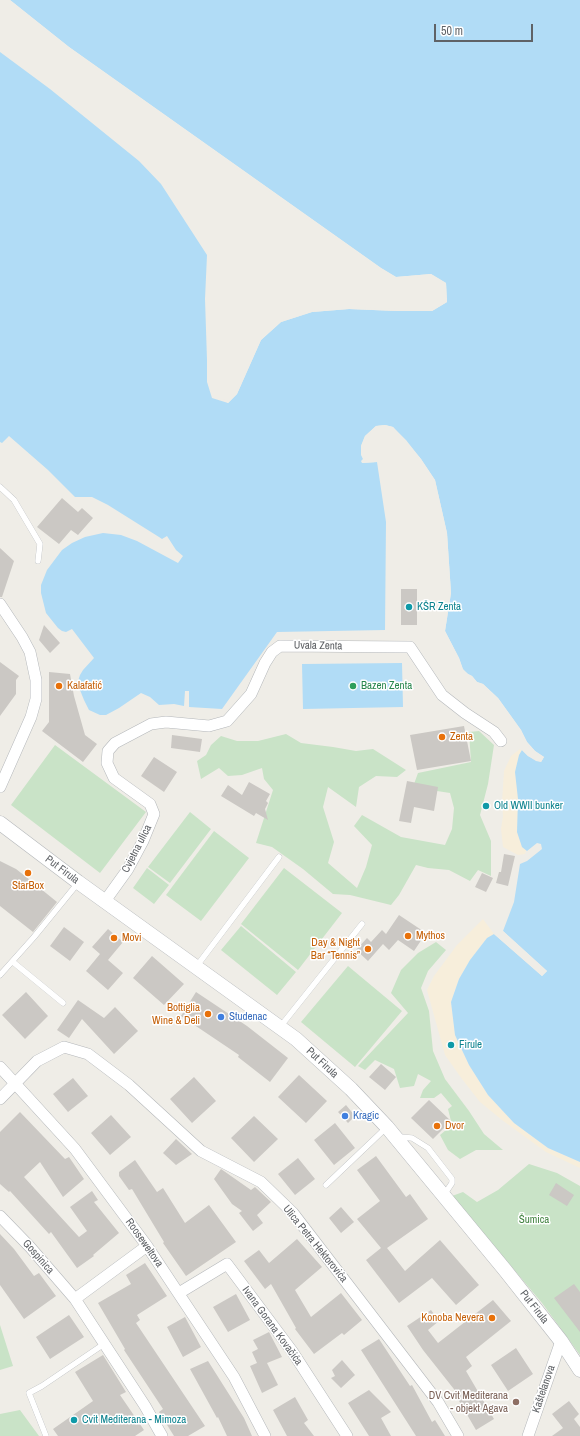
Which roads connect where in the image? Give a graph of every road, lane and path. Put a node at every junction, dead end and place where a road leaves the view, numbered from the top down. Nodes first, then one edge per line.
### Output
1 (0, 487) edge
2 (38, 562) dead end
3 (0, 604) edge
4 (501, 741) dead end
5 (115, 743) joint
6 (0, 787) edge
7 (0, 823) edge
8 (279, 857) dead end
9 (78, 882) junction
10 (105, 901) junction
11 (362, 924) dead end
12 (12, 962) junction
13 (196, 967) junction
14 (0, 975) edge
15 (63, 1003) dead end
16 (280, 1027) junction
17 (0, 1067) edge
18 (16, 1083) junction
19 (0, 1099) edge
20 (391, 1132) junction
21 (326, 1185) dead end
22 (0, 1216) edge
23 (147, 1246) junction
24 (179, 1294) junction
25 (75, 1299) junction
26 (561, 1341) junction
27 (104, 1344) junction
28 (580, 1370) edge
29 (46, 1436) edge
30 (162, 1436) edge
31 (265, 1436) edge
32 (346, 1436) edge
33 (458, 1436) edge
34 (528, 1436) edge

1 - 2 lane
3 - 6 street
4 - 5 street, Uvala Zenta
5 - 10 street, Cvjetna ulica
7 - 9 street, Put Firula
8 - 13 lane
9 - 10 street, Put Firula
9 - 12 lane
10 - 13 street, Put Firula
11 - 16 lane
12 - 14 lane
12 - 15 lane
13 - 16 street, Put Firula
16 - 20 street, Put Firula
17 - 18 street, Rooseweltova
18 - 19 street, Ulica Petra Hektorovića
18 - 23 street, Rooseweltova
18 - 33 street, Ulica Petra Hektorovića
20 - 21 lane
20 - 26 street, Put Firula
22 - 25 street, Gospinica
23 - 24 street, Rooseweltova
23 - 25 street
24 - 31 street, Rooseweltova
24 - 32 street, Ivana Gorana Kovačića
25 - 27 street, Gospinica
26 - 28 street, Put Firula
26 - 34 street, Kaštelanova
27 - 29 lane
27 - 30 street, Gospinica

